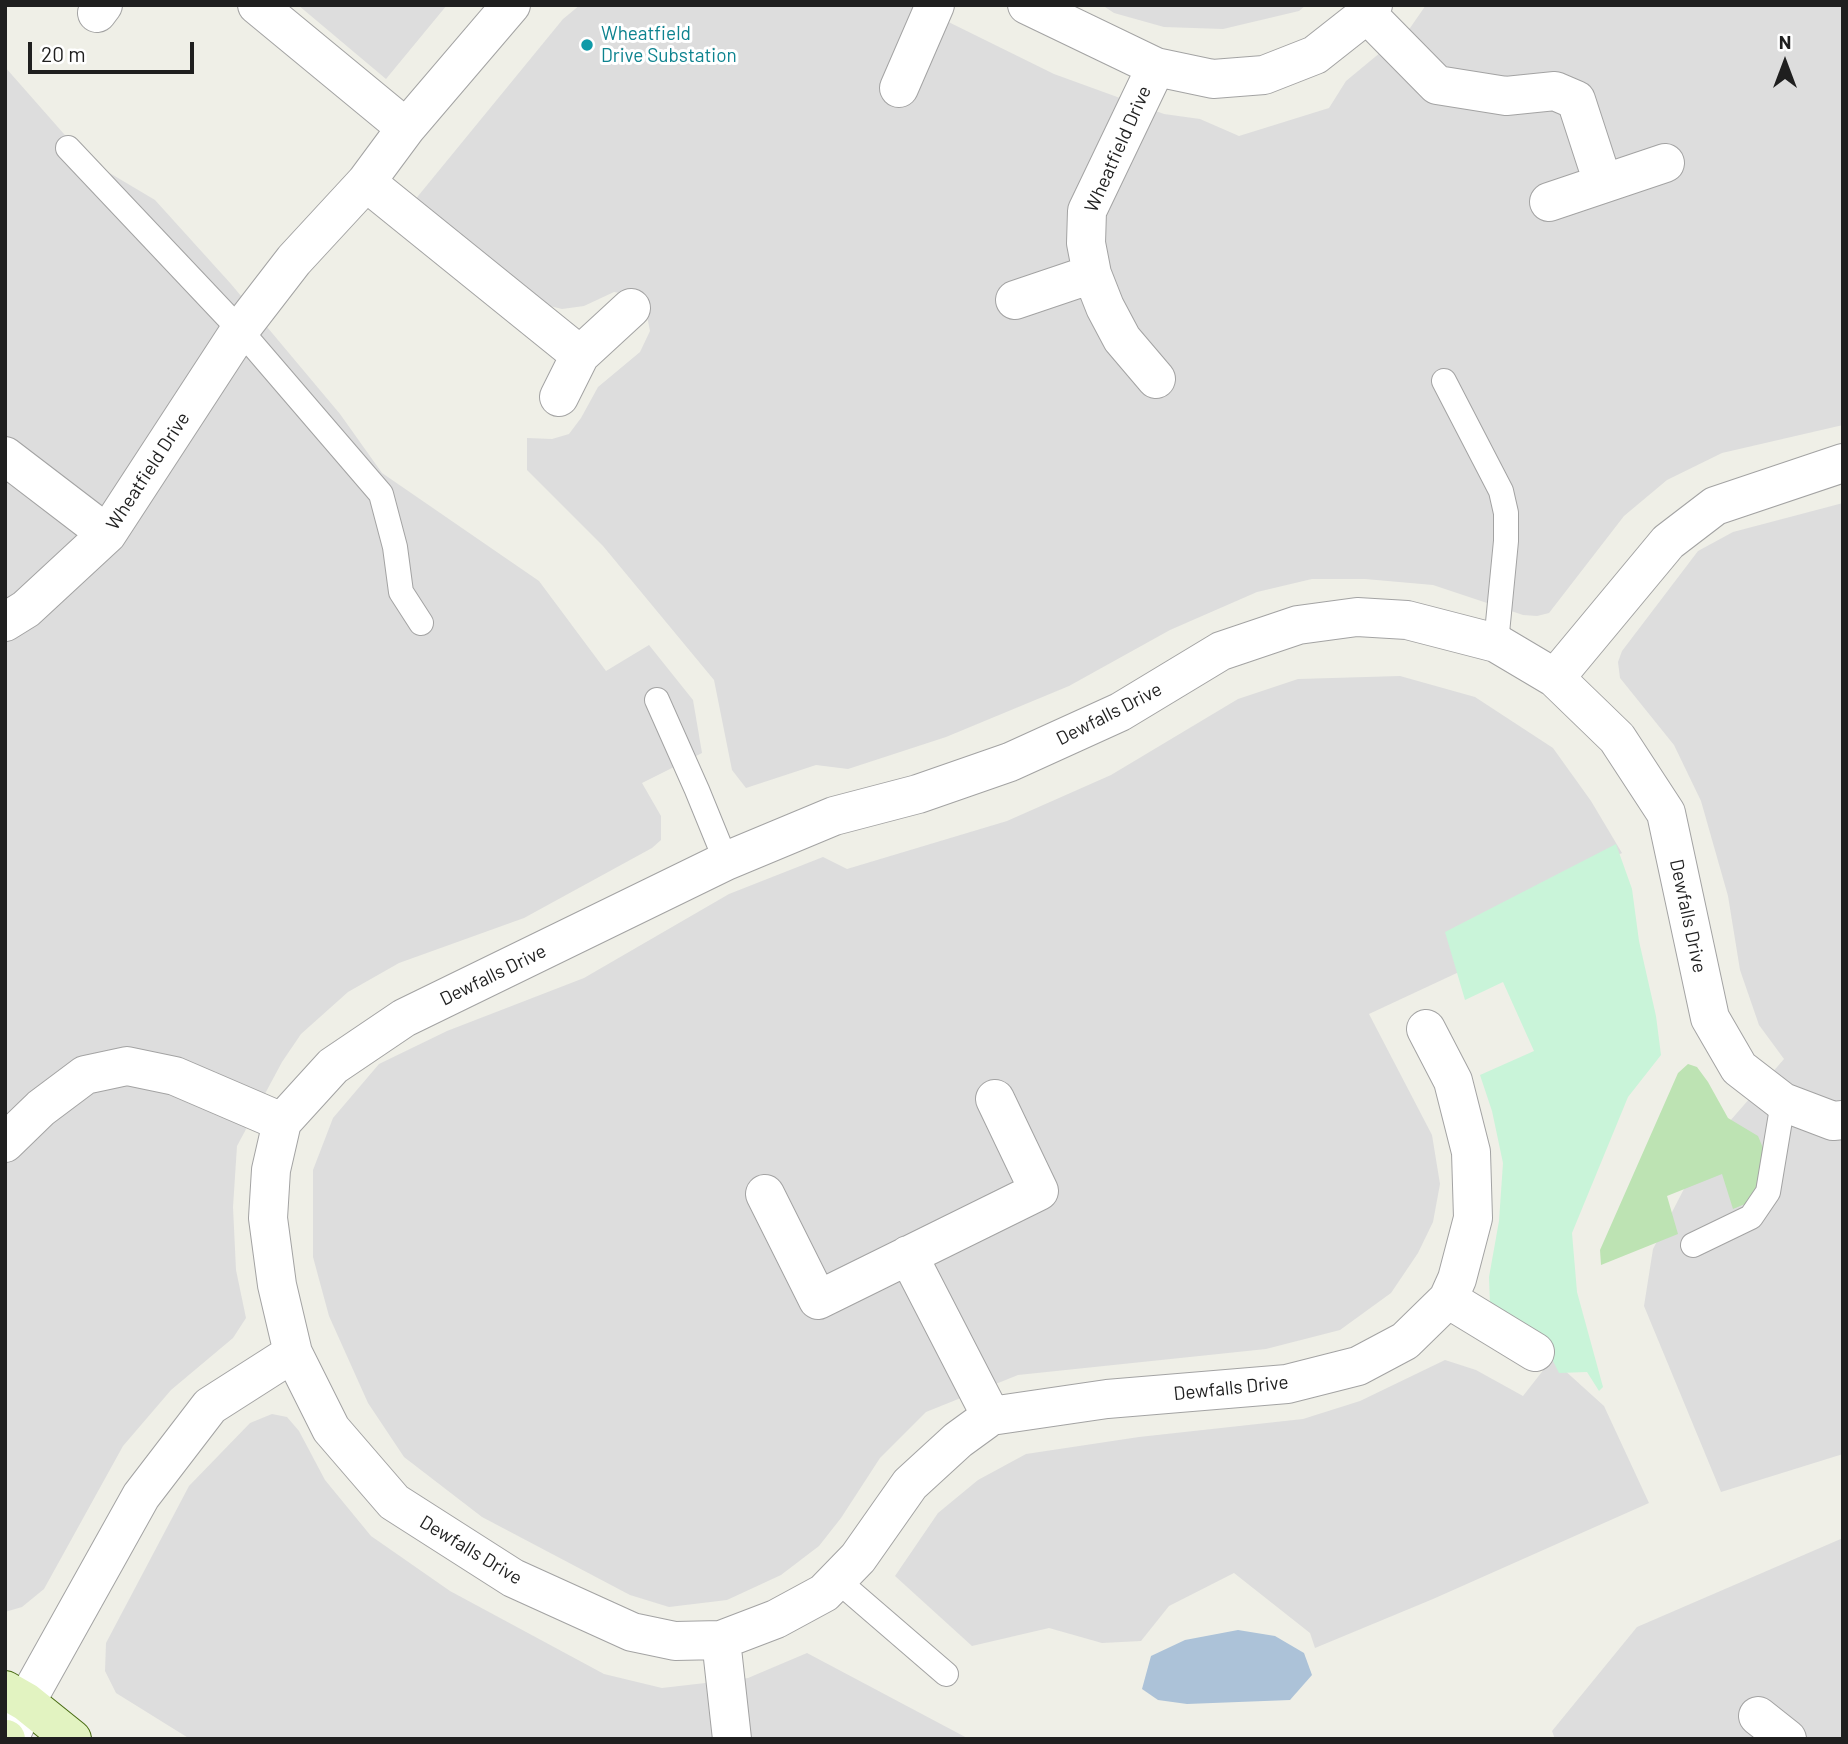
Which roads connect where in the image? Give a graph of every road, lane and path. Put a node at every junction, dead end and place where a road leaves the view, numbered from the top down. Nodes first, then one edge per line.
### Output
1 (257, 5) edge
2 (511, 5) edge
3 (936, 5) edge
4 (1027, 5) edge
5 (1370, 10) edge
6 (1156, 67) junction
7 (899, 88) dead end
8 (406, 128) junction
9 (68, 148) dead end
10 (1665, 163) dead end
11 (366, 182) junction
12 (1603, 183) junction
13 (1549, 202) dead end
14 (1092, 274) junction
15 (1015, 300) dead end
16 (631, 307) dead end
17 (240, 330) junction
18 (580, 355) junction
19 (1156, 379) dead end
20 (1444, 381) dead end
21 (559, 397) dead end
22 (5, 456) edge
23 (1843, 463) edge
24 (107, 534) junction
25 (5, 622) edge
26 (421, 623) dead end
27 (1496, 643) junction
28 (1555, 678) junction
29 (657, 700) dead end
30 (726, 861) junction
31 (1426, 1029) dead end
32 (995, 1099) dead end
33 (1783, 1102) junction
34 (1843, 1120) edge
35 (282, 1122) junction
36 (5, 1143) edge
37 (765, 1194) dead end
38 (1693, 1245) dead end
39 (908, 1255) junction
40 (1448, 1299) junction
41 (1535, 1352) dead end
42 (293, 1353) junction
43 (990, 1416) junction
44 (837, 1580) junction
45 (722, 1640) junction
46 (946, 1674) dead end
47 (16, 1696) edge
48 (7, 1739) edge
49 (72, 1739) edge
50 (732, 1739) edge

1 - 8 street
2 - 8 street, Wheatfield Drive
3 - 7 street
4 - 6 street, Wheatfield Drive
5 - 6 street, Wheatfield Drive
5 - 12 street, Wheatfield Drive
6 - 14 street, Wheatfield Drive
8 - 11 street, Wheatfield Drive
9 - 17 lane
10 - 12 street
11 - 17 street, Wheatfield Drive
11 - 18 street
12 - 13 street
14 - 15 street
14 - 19 street, Wheatfield Drive
16 - 18 street
17 - 24 street, Wheatfield Drive
17 - 26 lane
18 - 21 street
20 - 27 lane
22 - 24 street
23 - 28 street
24 - 25 street, Wheatfield Drive
27 - 28 street, Dewfalls Drive
27 - 30 street, Dewfalls Drive
28 - 33 street, Dewfalls Drive
29 - 30 lane
30 - 35 street, Dewfalls Drive
31 - 40 street, Dewfalls Drive
32 - 39 street
33 - 34 street, Dewfalls Drive
33 - 38 lane
35 - 36 street
35 - 42 street, Dewfalls Drive
37 - 39 street
39 - 43 street
40 - 41 street
40 - 43 street, Dewfalls Drive
42 - 45 street, Dewfalls Drive
42 - 47 street
43 - 44 street, Dewfalls Drive
44 - 45 street, Dewfalls Drive
44 - 46 lane
45 - 50 street
47 - 48 street
47 - 49 street

